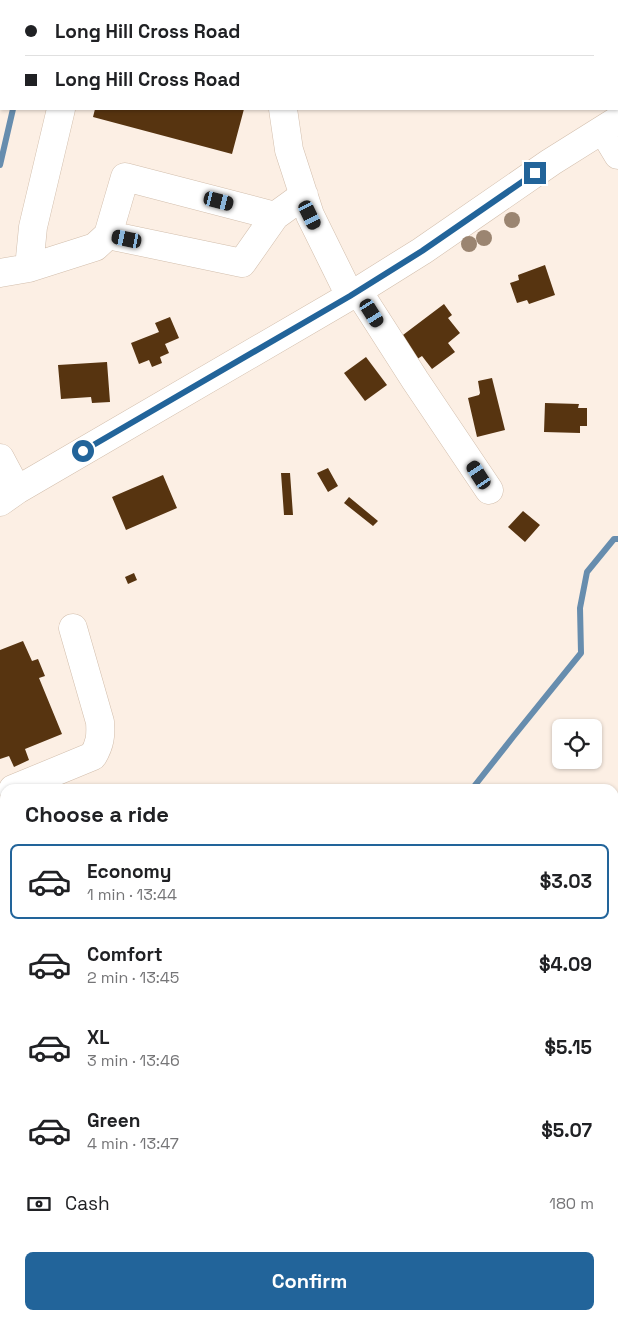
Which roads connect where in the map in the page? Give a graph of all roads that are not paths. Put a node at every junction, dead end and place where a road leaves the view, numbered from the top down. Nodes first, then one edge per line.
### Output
1 (62, 110) edge
2 (283, 110) edge
3 (611, 125) edge
4 (618, 155) edge
5 (304, 195) junction
6 (275, 216) junction
7 (108, 235) junction
8 (29, 268) junction
9 (0, 273) edge
10 (354, 293) junction
11 (0, 458) edge
12 (489, 490) dead end
13 (8, 496) edge
14 (73, 628) dead end
15 (25, 784) edge

1 - 8 street
2 - 5 street
3 - 4 street
3 - 10 street
5 - 6 street
5 - 10 street
6 - 7 street
6 - 7 street
7 - 8 street
8 - 9 street
10 - 12 street
10 - 13 street
11 - 13 street
14 - 15 street

